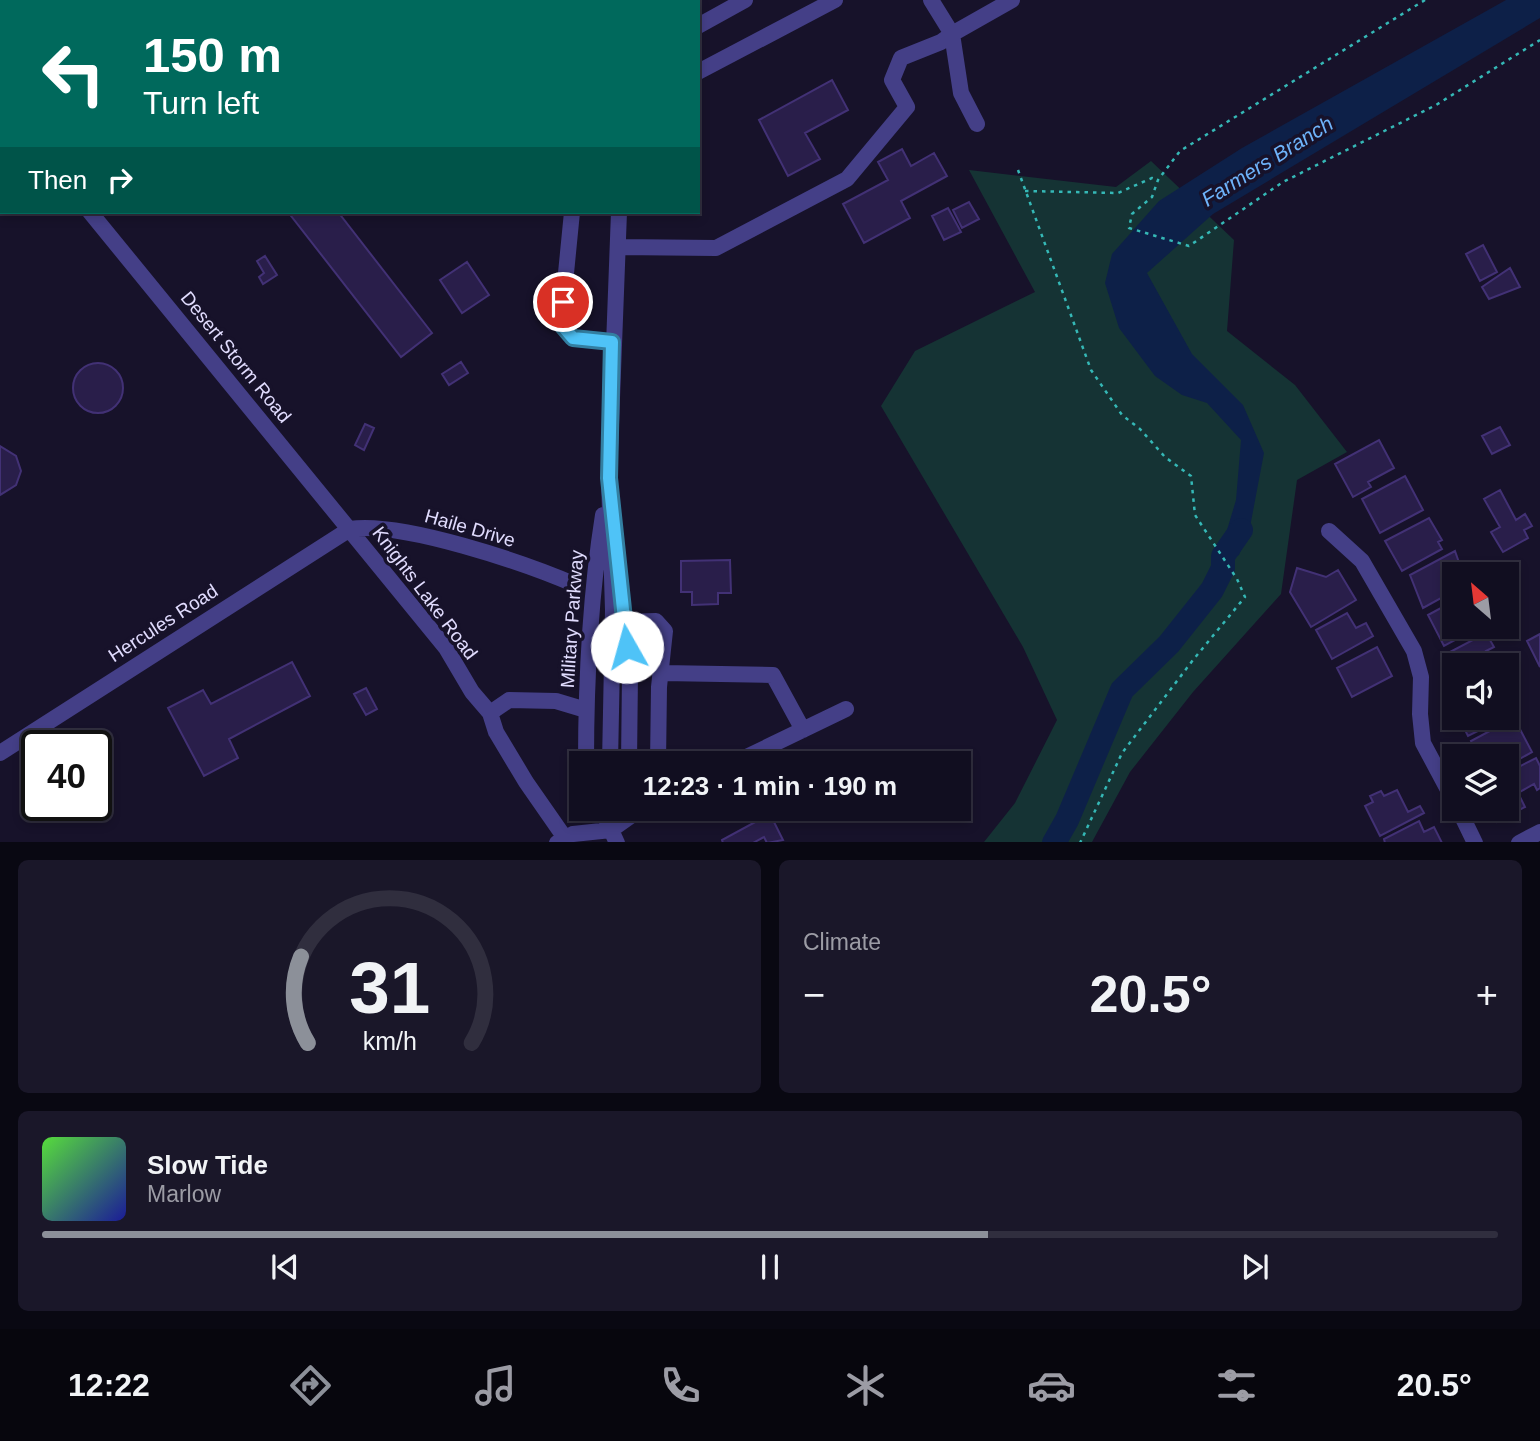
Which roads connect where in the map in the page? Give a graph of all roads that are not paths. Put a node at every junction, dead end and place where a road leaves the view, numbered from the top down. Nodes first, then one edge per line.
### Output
1 (745, 0) edge
2 (835, 0) edge
3 (931, 0) edge
4 (1012, 0) edge
5 (700, 25) edge
6 (952, 34) junction
7 (700, 71) edge
8 (977, 124) dead end
9 (92, 214) edge
10 (572, 214) edge
11 (619, 214) edge
12 (618, 247) junction
13 (612, 342) junction
14 (609, 478) junction
15 (350, 529) junction
16 (1329, 530) dead end
17 (576, 585) dead end
18 (624, 622) junction
19 (663, 673) junction
20 (846, 709) dead end
21 (586, 710) junction
22 (490, 713) junction
23 (803, 730) junction
24 (586, 751) edge
25 (610, 751) edge
26 (619, 751) edge
27 (629, 751) edge
28 (658, 751) edge
29 (759, 751) edge
30 (0, 752) edge
31 (1442, 779) edge
32 (629, 821) edge
33 (1464, 821) edge
34 (1540, 832) edge
35 (614, 836) edge
36 (561, 840) edge
37 (1475, 842) edge
38 (1520, 842) edge

1 - 5 street
2 - 7 street
3 - 6 street
4 - 6 street
6 - 8 street
6 - 12 street
9 - 15 street, Desert Storm Road
10 - 13 street
11 - 12 street, Military Parkway
12 - 13 street, Military Parkway
13 - 14 street, Military Parkway
14 - 18 street, Military Parkway
14 - 21 street, Military Parkway
14 - 25 street, Military Parkway
15 - 17 street, Haile Drive
15 - 22 street, Knights Lake Road
15 - 30 street, Hercules Road
16 - 31 street
18 - 19 street
18 - 26 street, Military Parkway
18 - 27 street, Military Parkway
19 - 23 street
19 - 28 street
20 - 23 street
21 - 22 street
21 - 24 street, Military Parkway
22 - 36 street
23 - 29 street
32 - 35 street
33 - 37 street
34 - 38 street
35 - 36 street

